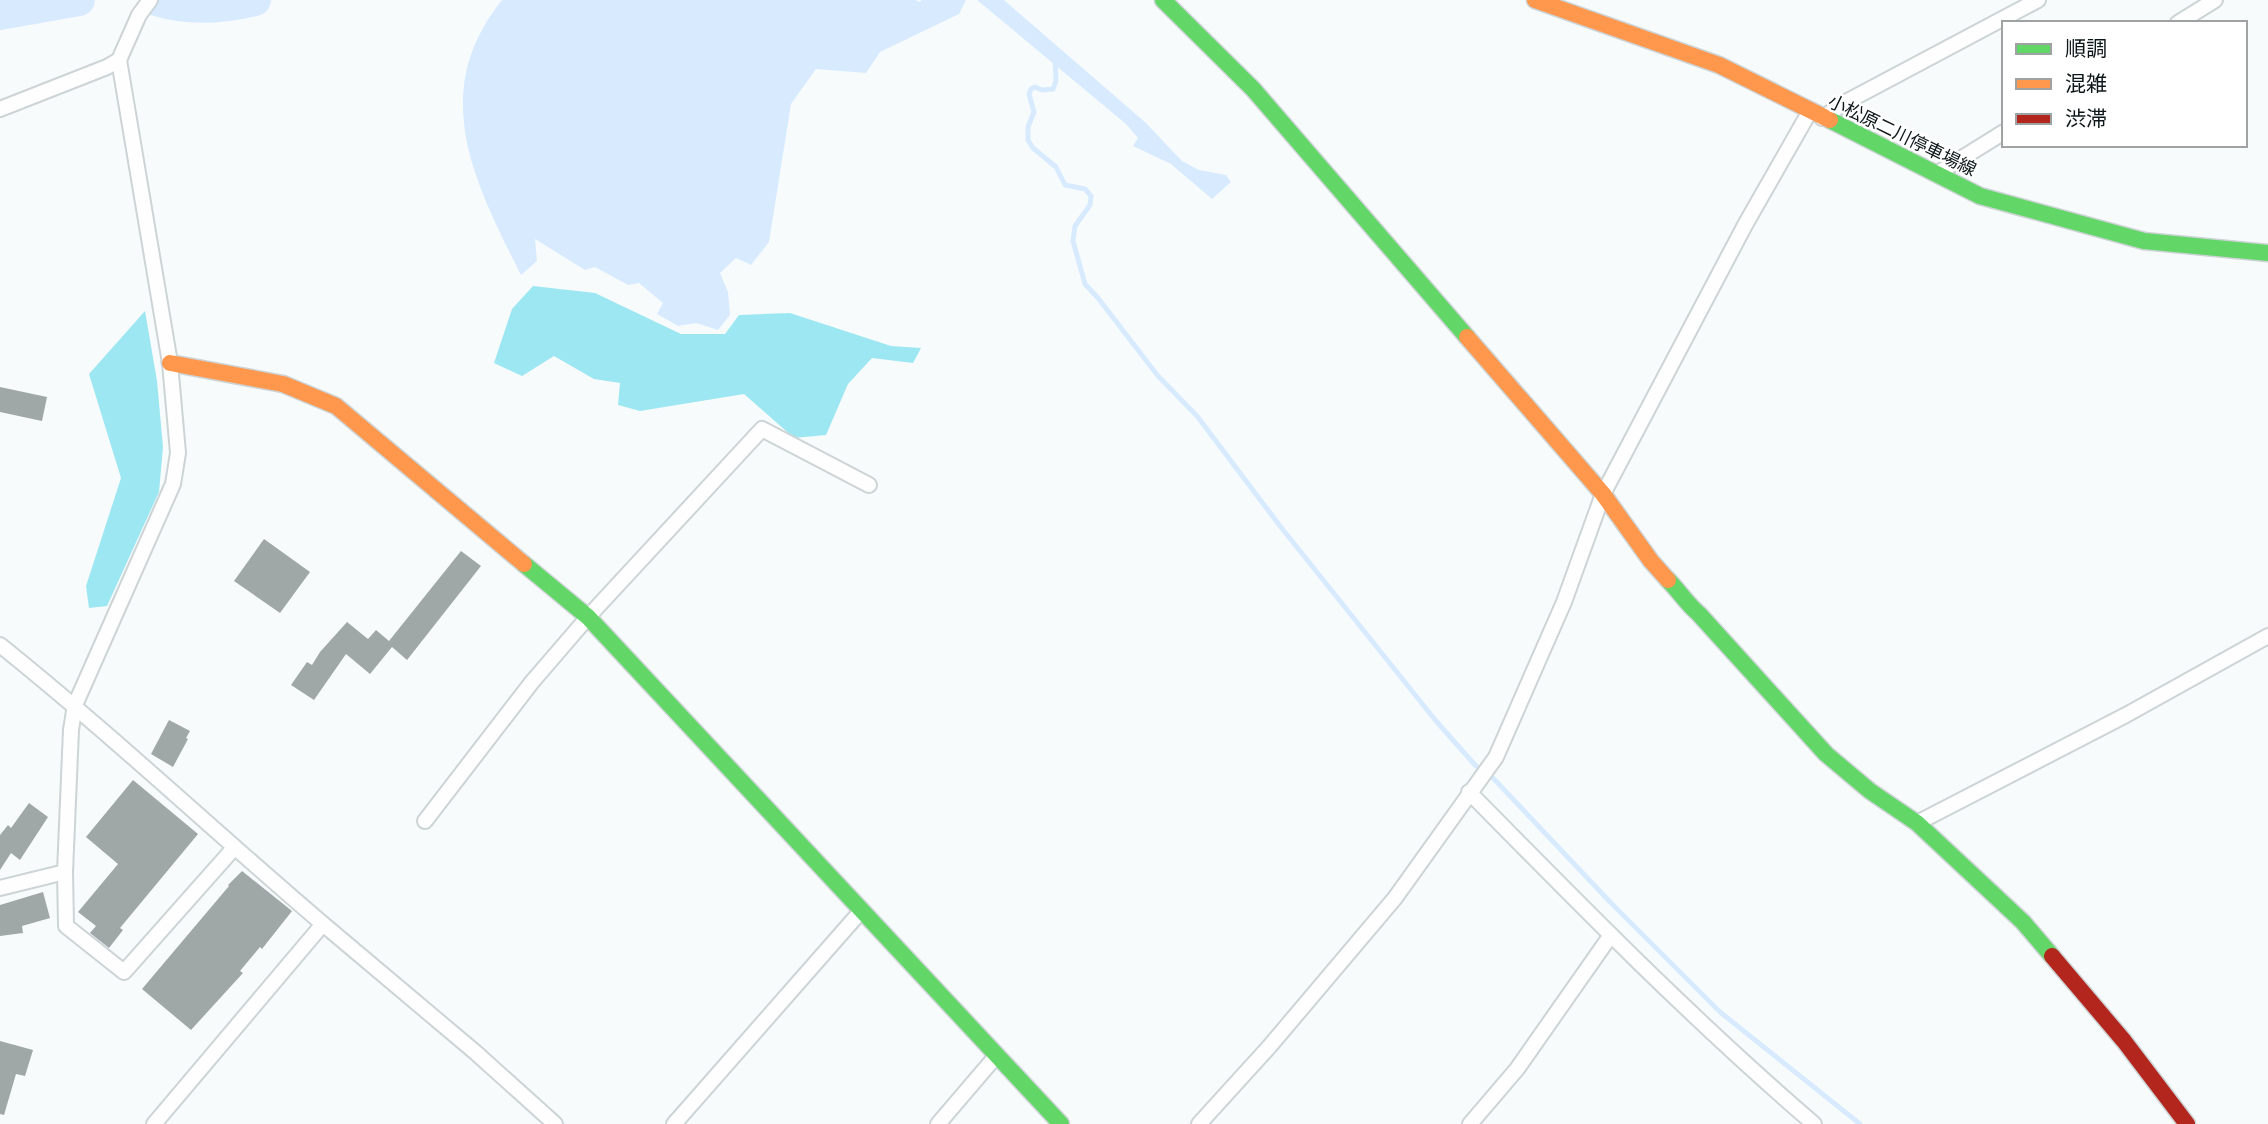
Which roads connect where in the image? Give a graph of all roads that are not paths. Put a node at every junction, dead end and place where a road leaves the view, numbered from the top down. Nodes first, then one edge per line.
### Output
1 (1163, 0) edge
2 (1535, 0) edge
3 (2038, 0) edge
4 (2215, 0) edge
5 (147, 4) edge
6 (2181, 21) edge
7 (119, 60) junction
8 (0, 109) edge
9 (1816, 115) junction
10 (2002, 133) edge
11 (1938, 173) junction
12 (2268, 253) edge
13 (170, 363) junction
14 (869, 485) dead end
15 (1603, 494) junction
16 (589, 617) junction
17 (2268, 636) edge
18 (0, 645) edge
19 (75, 705) junction
20 (1473, 787) junction
21 (425, 821) dead end
22 (1917, 823) junction
23 (234, 848) junction
24 (65, 872) junction
25 (0, 888) edge
26 (862, 910) junction
27 (323, 924) junction
28 (1611, 934) junction
29 (997, 1055) junction
30 (154, 1124) edge
31 (555, 1124) edge
32 (674, 1124) edge
33 (938, 1124) edge
34 (1061, 1124) edge
35 (1199, 1124) edge
36 (1469, 1124) edge
37 (1814, 1124) edge
38 (2187, 1124) edge

1 - 15 street
2 - 9 street, 小松原二川停車場線
3 - 9 street
4 - 6 street
5 - 7 street
7 - 8 street
7 - 13 street
9 - 11 street, 小松原二川停車場線
9 - 15 street
10 - 11 street
11 - 12 street, 小松原二川停車場線
13 - 16 street
13 - 19 street
14 - 16 street
15 - 20 street
15 - 22 street
16 - 21 street
16 - 26 street
17 - 22 street
18 - 19 street
19 - 23 street
19 - 24 street
20 - 28 street
20 - 35 street
22 - 38 street
23 - 24 street
23 - 27 street
24 - 25 street
26 - 29 street
26 - 32 street
27 - 30 street
27 - 31 street
28 - 36 street
28 - 37 street
29 - 33 street
29 - 34 street

